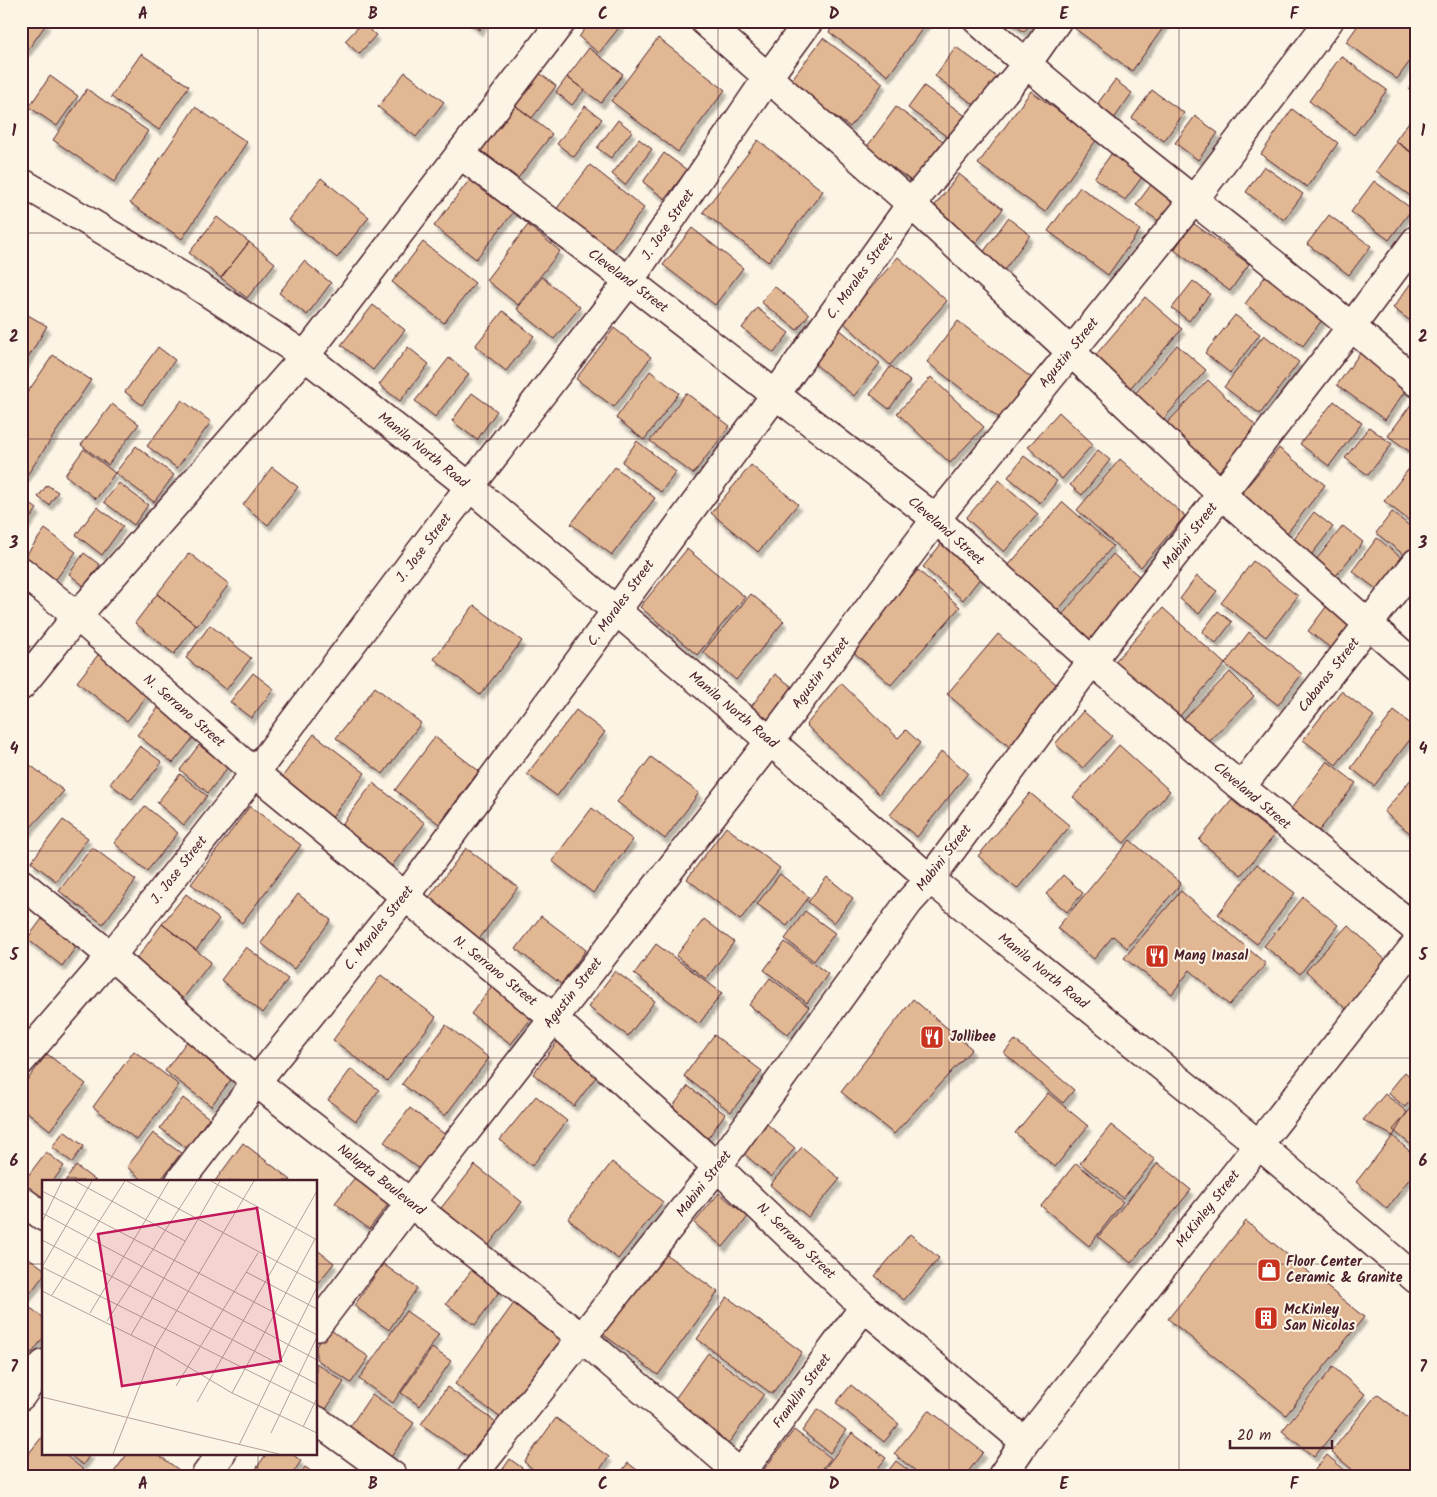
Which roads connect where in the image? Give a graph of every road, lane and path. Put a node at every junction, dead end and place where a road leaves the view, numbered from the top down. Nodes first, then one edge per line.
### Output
1 (562, 21) edge
2 (704, 21) edge
3 (809, 21) edge
4 (978, 21) edge
5 (1057, 21) edge
6 (1329, 21) edge
7 (1026, 65) junction
8 (768, 77) junction
9 (460, 154) junction
10 (21, 182) edge
11 (1193, 201) junction
12 (912, 204) junction
13 (1416, 240) edge
14 (629, 281) junction
15 (1352, 326) junction
16 (1070, 351) junction
17 (305, 356) junction
18 (1416, 382) edge
19 (776, 394) junction
20 (470, 488) junction
21 (1222, 495) junction
22 (936, 520) junction
23 (1416, 563) edge
24 (21, 571) edge
25 (616, 611) junction
26 (77, 616) junction
27 (1368, 625) junction
28 (1092, 661) junction
29 (1416, 666) edge
30 (21, 686) edge
31 (770, 742) junction
32 (255, 773) junction
33 (1241, 787) junction
34 (930, 879) junction
35 (21, 883) edge
36 (404, 897) junction
37 (1416, 929) edge
38 (1416, 944) edge
39 (111, 956) junction
40 (553, 1018) junction
41 (21, 1061) edge
42 (256, 1082) junction
43 (1258, 1144) junction
44 (718, 1167) junction
45 (181, 1180) edge
46 (21, 1200) edge
47 (410, 1203) junction
48 (42, 1216) edge
49 (1416, 1279) edge
50 (864, 1307) junction
51 (318, 1324) edge
52 (582, 1338) junction
53 (42, 1367) edge
54 (21, 1396) edge
55 (318, 1421) edge
56 (1025, 1442) junction
57 (221, 1454) edge
58 (741, 1475) edge
59 (205, 1476) edge
60 (393, 1476) edge
61 (472, 1476) edge
62 (1002, 1476) edge

1 - 9 main road
2 - 8 main road
3 - 8 main road, J. Jose Street
4 - 7 main road
5 - 7 main road, C. Morales Street
6 - 11 main road, Agustin Street
7 - 11 main road
7 - 12 main road, C. Morales Street
8 - 12 main road
8 - 14 main road, J. Jose Street
9 - 14 main road, Cleveland Street
9 - 17 main road
10 - 17 main road, Manila North Road
11 - 15 main road
11 - 16 main road, Agustin Street
12 - 16 main road
12 - 19 main road, C. Morales Street
13 - 15 main road, Mabini Street
14 - 19 main road, Cleveland Street
14 - 20 main road, J. Jose Street
15 - 18 main road
15 - 21 main road, Mabini Street
16 - 21 main road
16 - 22 main road, Agustin Street
17 - 20 main road, Manila North Road
17 - 26 main road
19 - 22 main road, Cleveland Street
19 - 25 main road, C. Morales Street
20 - 25 main road, Manila North Road
20 - 32 main road, J. Jose Street
21 - 27 main road
21 - 28 main road, Mabini Street
22 - 28 main road, Cleveland Street
22 - 31 main road, Agustin Street
23 - 27 main road, Cabanos Street
24 - 26 main road, N. Serrano Street
25 - 31 main road, Manila North Road
25 - 36 main road, C. Morales Street
26 - 30 main road
26 - 32 main road, N. Serrano Street
27 - 29 main road
27 - 33 main road, Cabanos Street
28 - 33 main road, Cleveland Street
28 - 34 main road, Mabini Street
31 - 34 main road, Manila North Road
31 - 40 main road, Agustin Street
32 - 36 main road, N. Serrano Street
32 - 39 main road, J. Jose Street
33 - 37 main road, Cleveland Street
34 - 43 main road, Manila North Road
34 - 44 main road, Mabini Street
35 - 39 main road, Nalupta Boulevard
36 - 40 main road, N. Serrano Street
36 - 42 main road, C. Morales Street
38 - 43 main road, McKinley Street
39 - 41 main road, J. Jose Street
39 - 42 main road, Nalupta Boulevard
40 - 44 main road, N. Serrano Street
40 - 47 main road, Agustin Street
42 - 45 main road, C. Morales Street
42 - 47 main road, Nalupta Boulevard
43 - 49 main road, Manila North Road
43 - 56 main road, McKinley Street
44 - 50 main road, N. Serrano Street
44 - 52 main road, Mabini Street
46 - 48 main road
47 - 51 main road, Agustin Street
47 - 52 main road, Nalupta Boulevard
50 - 56 main road, N. Serrano Street
50 - 58 main road, Franklin Street
52 - 58 main road, Nalupta Boulevard
52 - 61 main road, Mabini Street
53 - 54 main road
55 - 60 main road
56 - 62 main road, McKinley Street
57 - 59 main road

